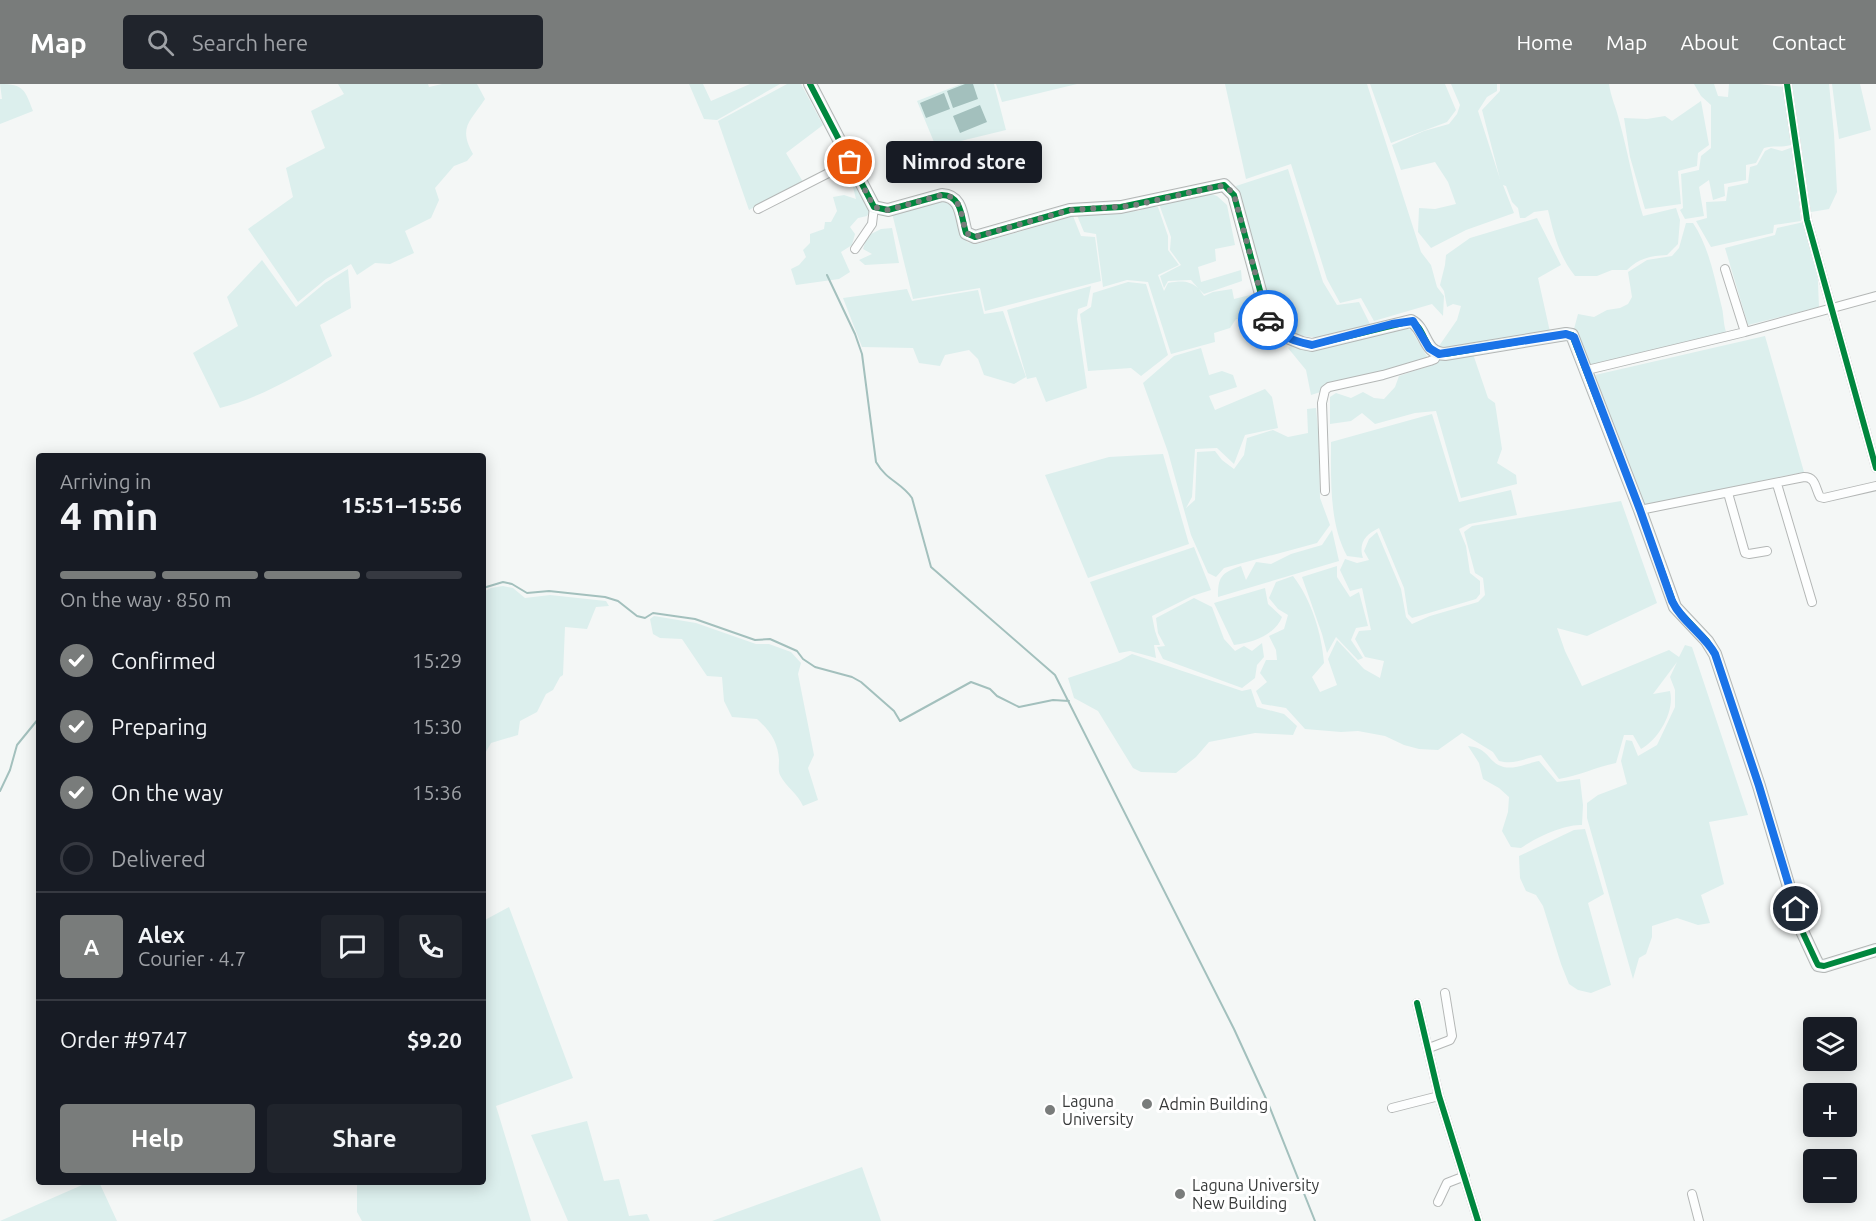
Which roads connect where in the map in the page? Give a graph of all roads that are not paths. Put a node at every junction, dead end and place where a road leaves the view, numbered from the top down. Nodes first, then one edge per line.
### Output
1 (810, 84) edge
2 (1787, 84) edge
3 (850, 162) junction
4 (874, 207) junction
5 (758, 208) dead end
6 (855, 249) dead end
7 (1725, 269) dead end
8 (1876, 296) edge
9 (1831, 309) junction
10 (1745, 333) junction
11 (1436, 353) junction
12 (1587, 370) junction
13 (1876, 468) edge
14 (1777, 484) junction
15 (1876, 486) edge
16 (1325, 491) dead end
17 (1728, 493) junction
18 (1640, 510) junction
19 (1767, 551) dead end
20 (1812, 602) dead end
21 (1876, 950) edge
22 (1445, 993) dead end
23 (1417, 1003) dead end
24 (1429, 1048) junction
25 (1439, 1096) junction
26 (1392, 1108) dead end
27 (1465, 1176) junction
28 (1692, 1194) dead end
29 (1438, 1202) dead end
30 (1478, 1221) edge
31 (1699, 1221) edge

1 - 3 street
2 - 9 street
3 - 4 street
3 - 5 street
4 - 6 street
4 - 11 street
7 - 10 street
8 - 9 street
9 - 10 street
9 - 13 street
10 - 12 street
11 - 12 street
11 - 16 street
12 - 18 street
14 - 15 street
14 - 17 street
14 - 20 street
17 - 18 street
17 - 19 street
18 - 21 street
22 - 24 street
23 - 24 street
24 - 25 street
25 - 26 street
25 - 27 street
27 - 29 street
27 - 30 street
28 - 31 street

